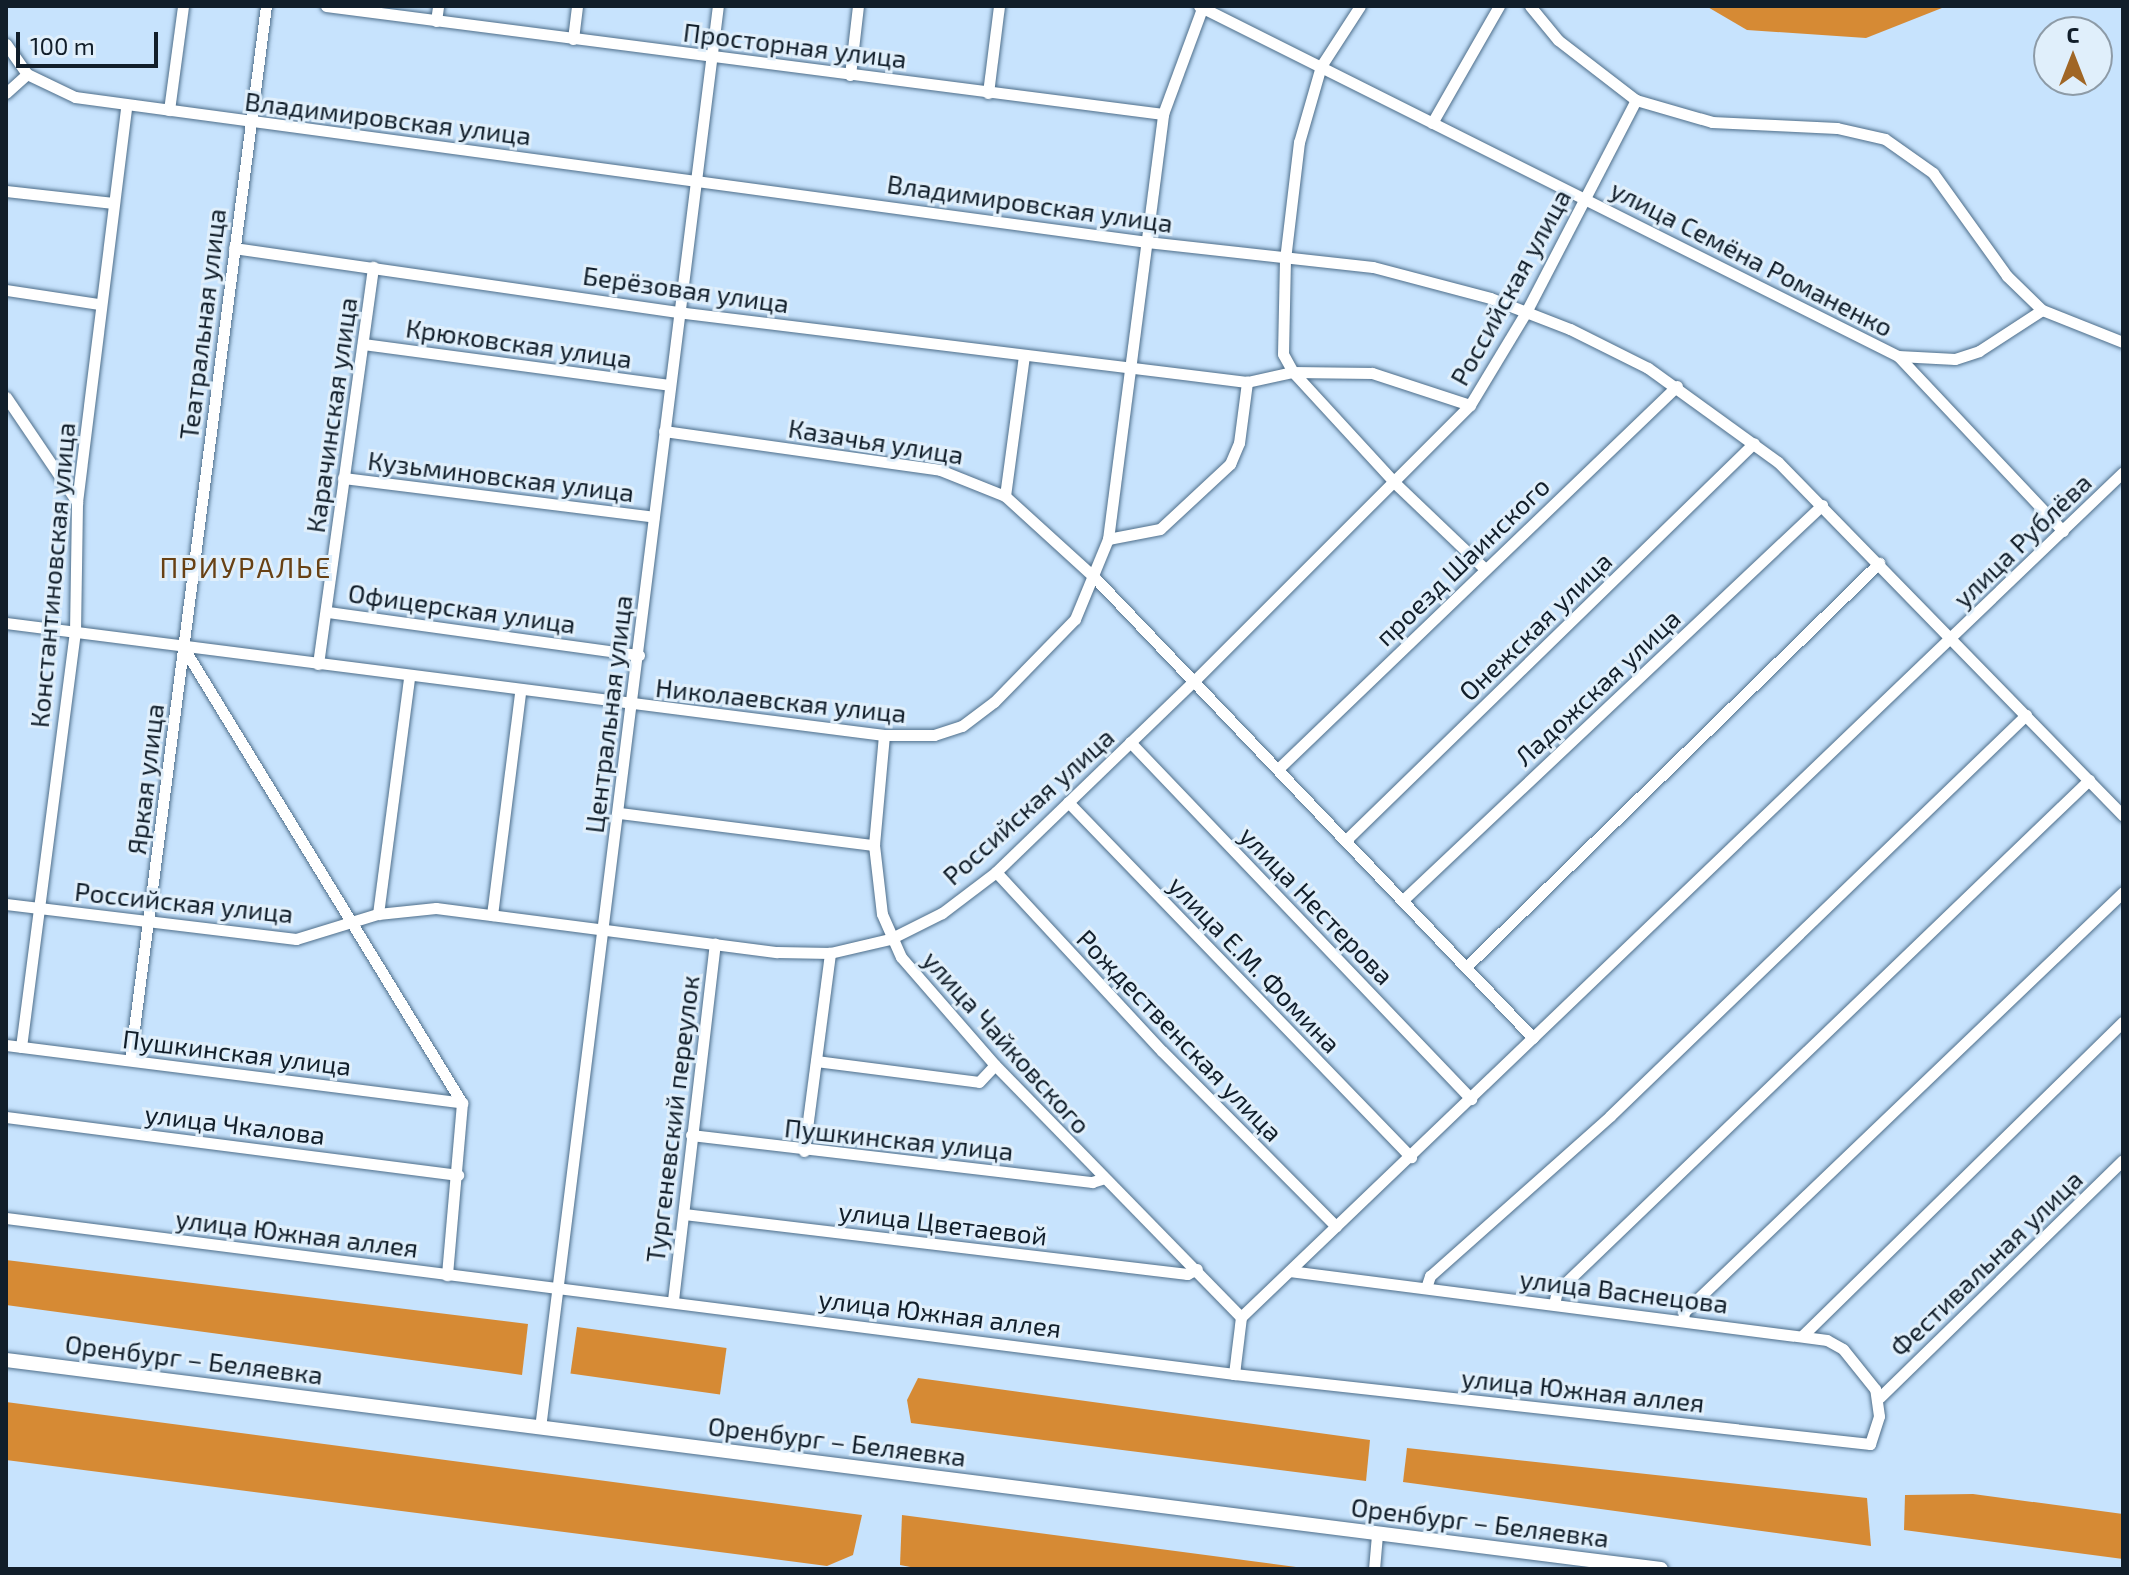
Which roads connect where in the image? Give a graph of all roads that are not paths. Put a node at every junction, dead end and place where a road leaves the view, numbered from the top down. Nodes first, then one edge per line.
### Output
1 (183, 6) edge
2 (266, 6) edge
3 (326, 6) edge
4 (438, 6) edge
5 (577, 6) edge
6 (718, 6) edge
7 (858, 6) edge
8 (999, 6) edge
9 (1201, 6) edge
10 (1360, 6) edge
11 (1499, 6) edge
12 (1530, 6) edge
13 (436, 21) junction
14 (573, 39) junction
15 (6, 44) edge
16 (712, 56) junction
17 (1321, 66) junction
18 (27, 74) junction
19 (850, 75) junction
20 (6, 93) edge
21 (988, 93) junction
22 (1636, 100) junction
23 (126, 106) junction
24 (169, 110) junction
25 (1163, 114) junction
26 (250, 122) junction
27 (1432, 123) junction
28 (696, 179) junction
29 (6, 191) edge
30 (1584, 198) junction
31 (113, 203) junction
32 (1147, 242) junction
33 (234, 248) junction
34 (1285, 259) junction
35 (373, 267) junction
36 (6, 290) edge
37 (99, 304) junction
38 (2042, 310) junction
39 (677, 312) junction
40 (1526, 312) junction
41 (2123, 342) edge
42 (363, 344) junction
43 (1024, 356) junction
44 (1898, 356) junction
45 (1132, 368) junction
46 (1293, 372) junction
47 (1247, 382) junction
48 (669, 385) junction
49 (1677, 386) junction
50 (6, 397) edge
51 (1470, 405) junction
52 (664, 431) junction
53 (1754, 443) junction
54 (2123, 472) edge
55 (343, 478) junction
56 (1396, 484) junction
57 (1005, 496) junction
58 (77, 502) junction
59 (1822, 505) junction
60 (654, 517) junction
61 (2063, 531) junction
62 (1108, 539) junction
63 (1879, 563) junction
64 (1485, 569) junction
65 (1095, 578) junction
66 (328, 612) junction
67 (6, 623) edge
68 (75, 632) junction
69 (1951, 639) junction
70 (183, 647) junction
71 (639, 655) junction
72 (318, 664) junction
73 (409, 677) junction
74 (1194, 681) junction
75 (520, 692) junction
76 (632, 707) junction
77 (2026, 715) junction
78 (884, 735) junction
79 (1130, 742) junction
80 (1278, 769) junction
81 (2089, 780) junction
82 (1068, 802) junction
83 (619, 813) junction
84 (2123, 816) edge
85 (1346, 840) junction
86 (874, 845) junction
87 (996, 872) junction
88 (2123, 892) edge
89 (1403, 900) junction
90 (6, 904) edge
91 (40, 908) junction
92 (378, 914) junction
93 (492, 915) junction
94 (149, 923) junction
95 (355, 923) junction
96 (602, 929) junction
97 (890, 939) junction
98 (715, 943) junction
99 (830, 953) junction
100 (1466, 967) junction
101 (2123, 1022) edge
102 (1533, 1038) junction
103 (6, 1045) edge
104 (21, 1047) junction
105 (130, 1060) junction
106 (816, 1061) junction
107 (995, 1065) junction
108 (1471, 1099) junction
109 (462, 1103) junction
110 (6, 1117) edge
111 (691, 1135) junction
112 (804, 1151) junction
113 (1411, 1157) junction
114 (2123, 1160) edge
115 (458, 1175) junction
116 (1102, 1179) junction
117 (684, 1214) junction
118 (6, 1218) edge
119 (1336, 1226) junction
120 (1197, 1269) junction
121 (1289, 1271) junction
122 (447, 1275) junction
123 (556, 1285) junction
124 (1426, 1288) junction
125 (673, 1300) junction
126 (1554, 1304) junction
127 (1241, 1317) junction
128 (1683, 1321) junction
129 (1803, 1335) junction
130 (6, 1360) edge
131 (1234, 1374) junction
132 (1880, 1397) junction
133 (540, 1428) junction
134 (1377, 1533) junction
135 (1374, 1569) edge
136 (1661, 1569) edge

1 - 24 street
2 - 26 street, Театральная улица
3 - 13 street, Просторная улица
4 - 13 street
5 - 14 street
6 - 16 street, Центральная улица
7 - 19 street
8 - 21 street
9 - 17 street, улица Семёна Романенко
9 - 25 street, Николаевская улица
10 - 17 street
11 - 27 street
12 - 22 street
13 - 14 street, Просторная улица
14 - 16 street, Просторная улица
15 - 18 street, Владимировская улица
16 - 19 street, Просторная улица
16 - 28 street, Центральная улица
17 - 27 street, улица Семёна Романенко
17 - 34 street
18 - 20 street
18 - 23 street, Владимировская улица
19 - 21 street, Просторная улица
21 - 25 street, Просторная улица
22 - 30 street, Российская улица
22 - 38 street
23 - 24 street, Владимировская улица
23 - 31 street, Константиновская улица
24 - 26 street, Владимировская улица
25 - 32 street, Николаевская улица
26 - 28 street, Владимировская улица
26 - 33 street, Театральная улица
27 - 30 street, улица Семёна Романенко
28 - 32 street, Владимировская улица
28 - 39 street, Центральная улица
29 - 31 street
30 - 40 street, Российская улица
30 - 44 street, улица Семёна Романенко
31 - 37 street, Константиновская улица
32 - 34 street, Владимировская улица
32 - 45 street, Николаевская улица
33 - 35 street, Берёзовая улица
33 - 70 street, Театральная улица
34 - 40 street, Владимировская улица
34 - 46 street
35 - 39 street, Берёзовая улица
35 - 42 street, Карачинская улица
36 - 37 street
37 - 58 street, Константиновская улица
38 - 41 street
38 - 44 street, улица Семёна Романенко
39 - 43 street, Берёзовая улица
39 - 48 street, Центральная улица
40 - 49 street, Владимировская улица
40 - 51 street, Российская улица
42 - 48 street, Крюковская улица
42 - 55 street, Карачинская улица
43 - 45 street, Берёзовая улица
43 - 57 street
44 - 61 street, улица Семёна Романенко
45 - 47 street, Берёзовая улица
45 - 62 street, Николаевская улица
46 - 47 street, Берёзовая улица
46 - 51 street, Берёзовая улица
46 - 56 street
47 - 62 street
48 - 52 street, Центральная улица
49 - 53 street, Владимировская улица
49 - 64 street, проезд Шаинского
50 - 58 street
51 - 56 street, Российская улица
52 - 57 street, Казачья улица
52 - 60 street, Центральная улица
53 - 59 street, Владимировская улица
53 - 85 street, Онежская улица
54 - 61 street, улица Рублёва
55 - 60 street, Кузьминовская улица
55 - 66 street, Карачинская улица
56 - 64 street
56 - 74 street, Российская улица
57 - 65 street, Казачья улица
58 - 68 street, Константиновская улица
59 - 63 street, Владимировская улица
59 - 89 street, Ладожская улица
60 - 71 street, Центральная улица
61 - 69 street, улица Рублёва
62 - 65 street, Николаевская улица
63 - 69 street, Владимировская улица
63 - 100 street
64 - 80 street, проезд Шаинского
65 - 74 street, Казачья улица
65 - 78 street, Николаевская улица
66 - 71 street, Офицерская улица
66 - 72 street, Карачинская улица
67 - 68 street, Николаевская улица
68 - 70 street, Николаевская улица
68 - 91 street, Константиновская улица
69 - 77 street, Владимировская улица
69 - 102 street, улица Рублёва
70 - 72 street, Николаевская улица
70 - 94 street, Яркая улица
70 - 95 street
71 - 76 street, Центральная улица
72 - 73 street, Николаевская улица
73 - 75 street, Николаевская улица
73 - 92 street
74 - 79 street, Российская улица
74 - 80 street
75 - 76 street, Николаевская улица
75 - 93 street
76 - 78 street, Николаевская улица
76 - 83 street, Центральная улица
77 - 81 street, Владимировская улица
77 - 124 street
78 - 86 street, улица Чайковского
79 - 82 street, Российская улица
79 - 108 street, улица Нестерова
80 - 85 street
81 - 84 street, Владимировская улица
81 - 126 street
82 - 87 street, Российская улица
82 - 113 street, улица Е.М. Фомина
83 - 86 street
83 - 96 street, Центральная улица
85 - 89 street
86 - 97 street, улица Чайковского
87 - 97 street, Российская улица
87 - 119 street, Рождественская улица
88 - 128 street
89 - 100 street
90 - 91 street, Российская улица
91 - 94 street, Российская улица
91 - 104 street, Константиновская улица
92 - 93 street, Российская улица
92 - 95 street, Российская улица
93 - 96 street, Российская улица
94 - 95 street, Российская улица
94 - 105 street, Яркая улица
95 - 109 street
96 - 98 street, Российская улица
96 - 123 street, Центральная улица
97 - 99 street, Российская улица
97 - 107 street, улица Чайковского
98 - 99 street, Российская улица
98 - 111 street, Тургеневский переулок
99 - 106 street
100 - 102 street
101 - 129 street
102 - 108 street, улица Рублёва
103 - 104 street, Пушкинская улица
104 - 105 street, Пушкинская улица
105 - 109 street, Пушкинская улица
106 - 107 street
106 - 112 street
107 - 116 street, улица Чайковского
108 - 113 street, улица Рублёва
109 - 115 street
110 - 115 street, улица Чкалова
111 - 112 street, Пушкинская улица
111 - 117 street, Тургеневский переулок
112 - 116 street, Пушкинская улица
113 - 119 street, улица Рублёва
114 - 132 street, Фестивальная улица
115 - 122 street
116 - 120 street, улица Чайковского
117 - 120 street, улица Цветаевой
117 - 125 street, Тургеневский переулок
118 - 122 street, улица Южная аллея
119 - 121 street, улица Рублёва
120 - 127 street, улица Чайковского
121 - 124 street, улица Васнецова
121 - 127 street, улица Рублёва
122 - 123 street, улица Южная аллея
123 - 125 street, улица Южная аллея
123 - 133 street, Центральная улица
124 - 126 street, улица Васнецова
125 - 131 street, улица Южная аллея
126 - 128 street, улица Васнецова
127 - 131 street
128 - 129 street, улица Васнецова
129 - 132 street, улица Васнецова
130 - 133 main road, Оренбург – Беляевка
131 - 132 street, улица Южная аллея
133 - 134 main road, Оренбург – Беляевка
134 - 135 street
134 - 136 main road, Оренбург – Беляевка

